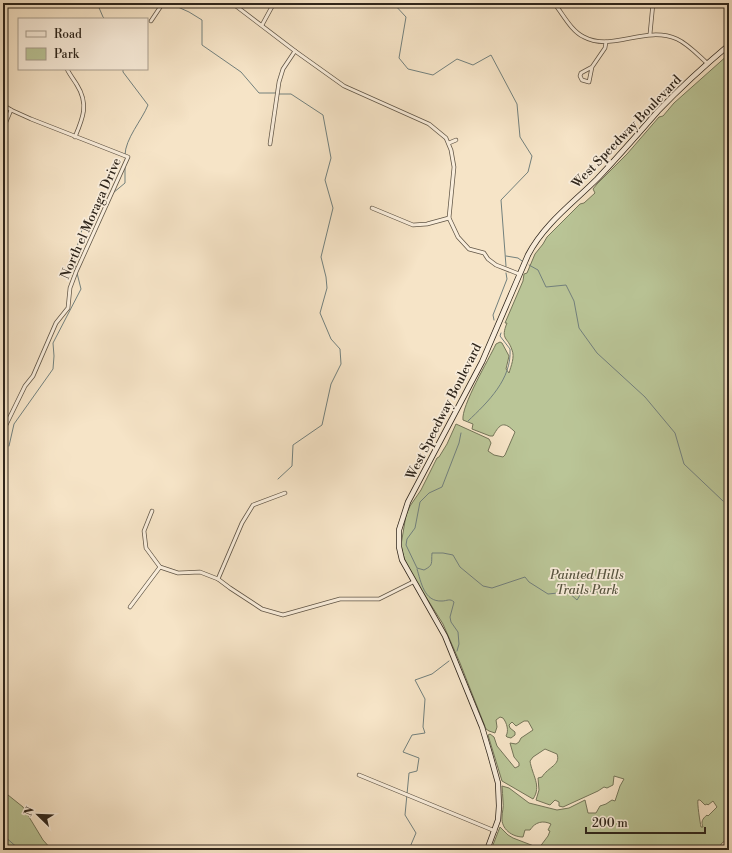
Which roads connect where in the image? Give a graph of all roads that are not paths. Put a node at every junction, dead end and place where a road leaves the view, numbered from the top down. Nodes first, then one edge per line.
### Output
1 (163, 3) edge
2 (232, 3) edge
3 (274, 3) edge
4 (554, 3) edge
5 (653, 3) edge
6 (151, 22) dead end
7 (262, 25) junction
8 (650, 34) junction
9 (606, 42) junction
10 (729, 45) edge
11 (295, 52) junction
12 (708, 63) junction
13 (592, 67) junction
14 (68, 70) edge
15 (3, 105) edge
16 (11, 110) junction
17 (3, 129) edge
18 (75, 137) junction
19 (456, 140) dead end
20 (449, 143) junction
21 (270, 144) dead end
22 (372, 208) dead end
23 (449, 218) junction
24 (519, 274) junction
25 (3, 431) edge
26 (285, 493) dead end
27 (152, 511) dead end
28 (160, 567) junction
29 (218, 579) junction
30 (413, 582) junction
31 (130, 607) dead end
32 (359, 775) dead end
33 (495, 831) junction
34 (487, 850) edge

1 - 6 street
2 - 7 street
3 - 7 street
4 - 9 street
5 - 8 street
7 - 11 street
8 - 9 street
8 - 12 street
9 - 13 street
10 - 12 main road, West Speedway Boulevard
11 - 20 street
11 - 21 street
12 - 24 main road, West Speedway Boulevard
13 - 13 street
14 - 18 street
15 - 16 street, North el Moraga Drive
16 - 17 street
16 - 18 street, North el Moraga Drive
18 - 25 street, North el Moraga Drive
19 - 20 street
20 - 23 street
22 - 23 street
23 - 24 street
24 - 30 main road, West Speedway Boulevard
26 - 29 street
27 - 28 street
28 - 29 street
28 - 31 street
29 - 30 street
30 - 33 main road, West Speedway Boulevard
32 - 33 street
33 - 34 main road, West Speedway Boulevard

